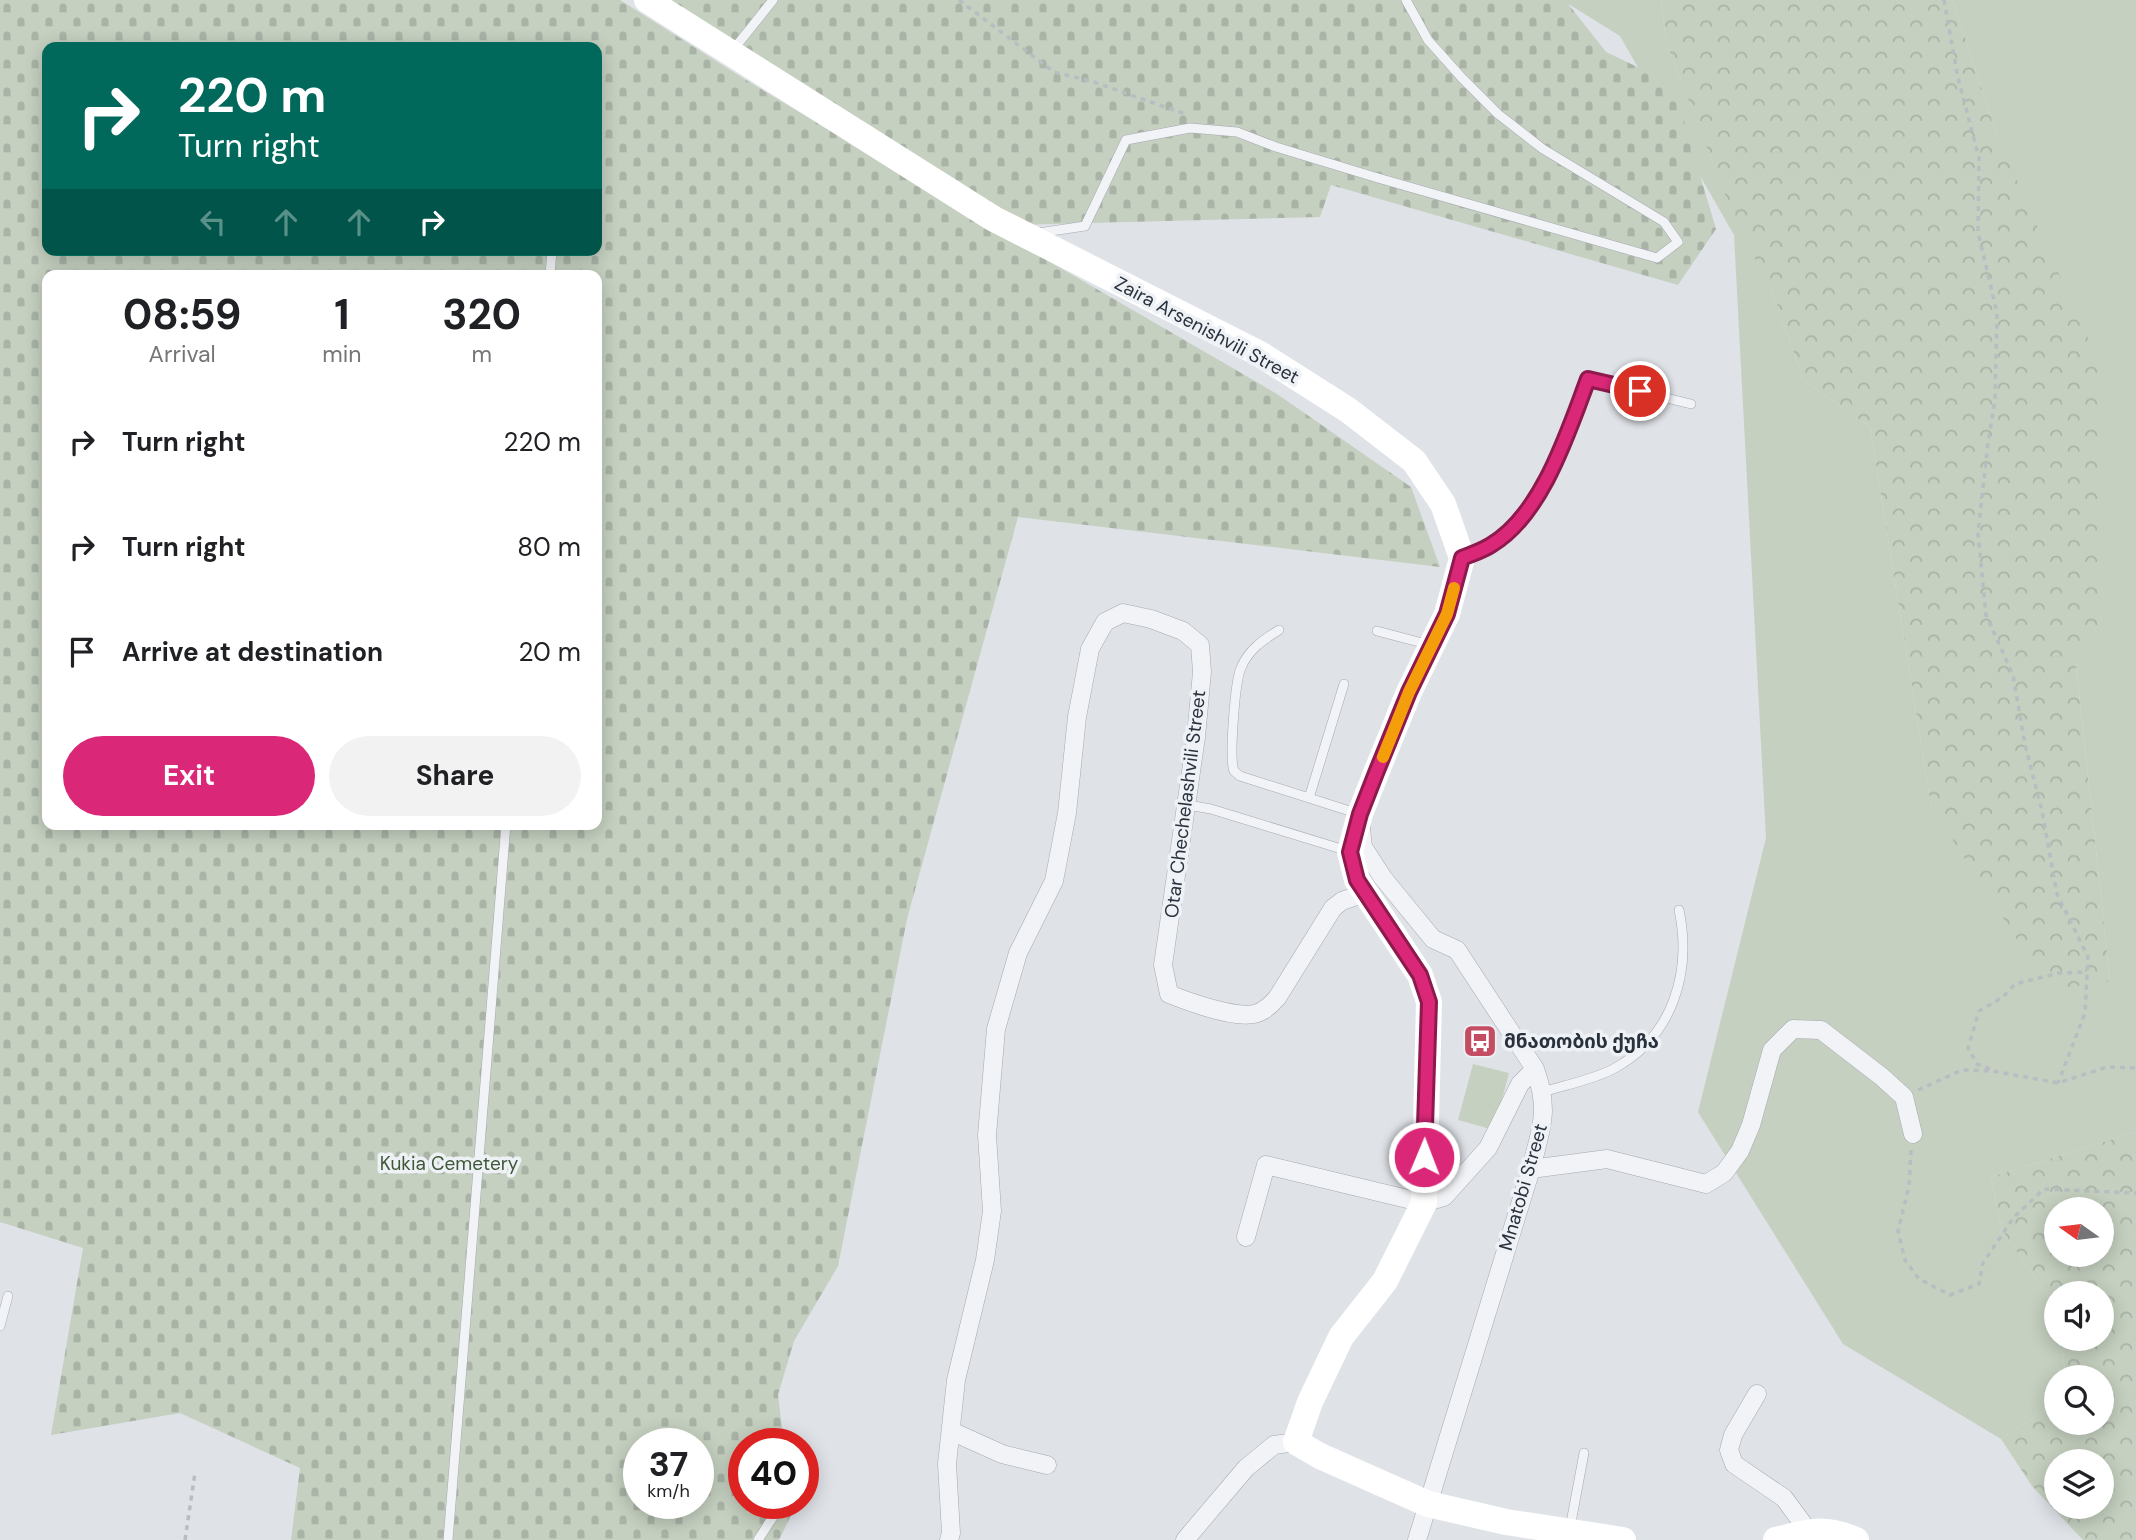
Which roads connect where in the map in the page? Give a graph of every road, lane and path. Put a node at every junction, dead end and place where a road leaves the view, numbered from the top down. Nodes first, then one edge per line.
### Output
1 (647, 0) edge
2 (773, 0) edge
3 (959, 0) edge
4 (1406, 0) edge
5 (1944, 0) edge
6 (730, 54) junction
7 (1188, 115) dead end
8 (1026, 235) junction
9 (1691, 404) dead end
10 (1462, 558) junction
11 (1279, 630) dead end
12 (1377, 631) dead end
13 (1432, 646) junction
14 (1344, 684) dead end
15 (1309, 798) junction
16 (1188, 805) junction
17 (1360, 814) junction
18 (506, 830) edge
19 (1350, 852) junction
20 (1374, 885) junction
21 (1679, 910) dead end
22 (2087, 972) junction
23 (2136, 1068) edge
24 (1535, 1069) junction
25 (1997, 1072) junction
26 (2058, 1083) junction
27 (1543, 1092) junction
28 (1903, 1097) junction
29 (1913, 1134) joint
30 (1531, 1169) junction
31 (2136, 1192) edge
32 (1424, 1203) junction
33 (1246, 1237) dead end
34 (8, 1296) dead end
35 (0, 1326) edge
36 (1757, 1394) dead end
37 (951, 1431) junction
38 (1296, 1442) junction
39 (1584, 1453) dead end
40 (1047, 1465) dead end
41 (195, 1473) dead end
42 (1428, 1504) junction
43 (772, 1519) edge
44 (1809, 1532) junction
45 (1569, 1537) edge
46 (951, 1538) edge
47 (185, 1540) edge
48 (448, 1540) edge
49 (758, 1540) edge
50 (1185, 1540) edge
51 (1417, 1540) edge
52 (1623, 1540) edge
53 (1776, 1540) edge
54 (1856, 1540) edge

1 - 6 street, Zaira Arsenishvili Street
2 - 6 lane
3 - 7 path
4 - 8 lane
5 - 22 path
6 - 8 street, Zaira Arsenishvili Street
8 - 10 street, Zaira Arsenishvili Street
9 - 10 lane
10 - 13 street
11 - 15 lane
12 - 13 lane
13 - 17 street
14 - 15 lane
15 - 17 lane
16 - 19 lane
16 - 20 street, Otar Chechelashvili Street
16 - 37 street, Otar Chechelashvili Street
17 - 19 street
17 - 20 street, Mnatobi Street
18 - 48 lane
19 - 20 street
20 - 24 street, Mnatobi Street
20 - 32 street
21 - 27 lane
22 - 25 path
22 - 26 path
23 - 26 path
24 - 27 street, Mnatobi Street
24 - 32 street
25 - 26 path
25 - 28 path
27 - 30 street, Mnatobi Street
28 - 29 street
28 - 30 street
29 - 31 path
30 - 42 street, Mnatobi Street
32 - 33 street
32 - 38 street
34 - 35 lane
36 - 44 street
37 - 40 street
37 - 46 street, Otar Chechelashvili Street
38 - 42 street
38 - 50 street
39 - 45 lane
41 - 47 path
42 - 45 street
42 - 51 street, Mnatobi Street
43 - 49 lane
44 - 53 street
44 - 54 street
45 - 52 street

